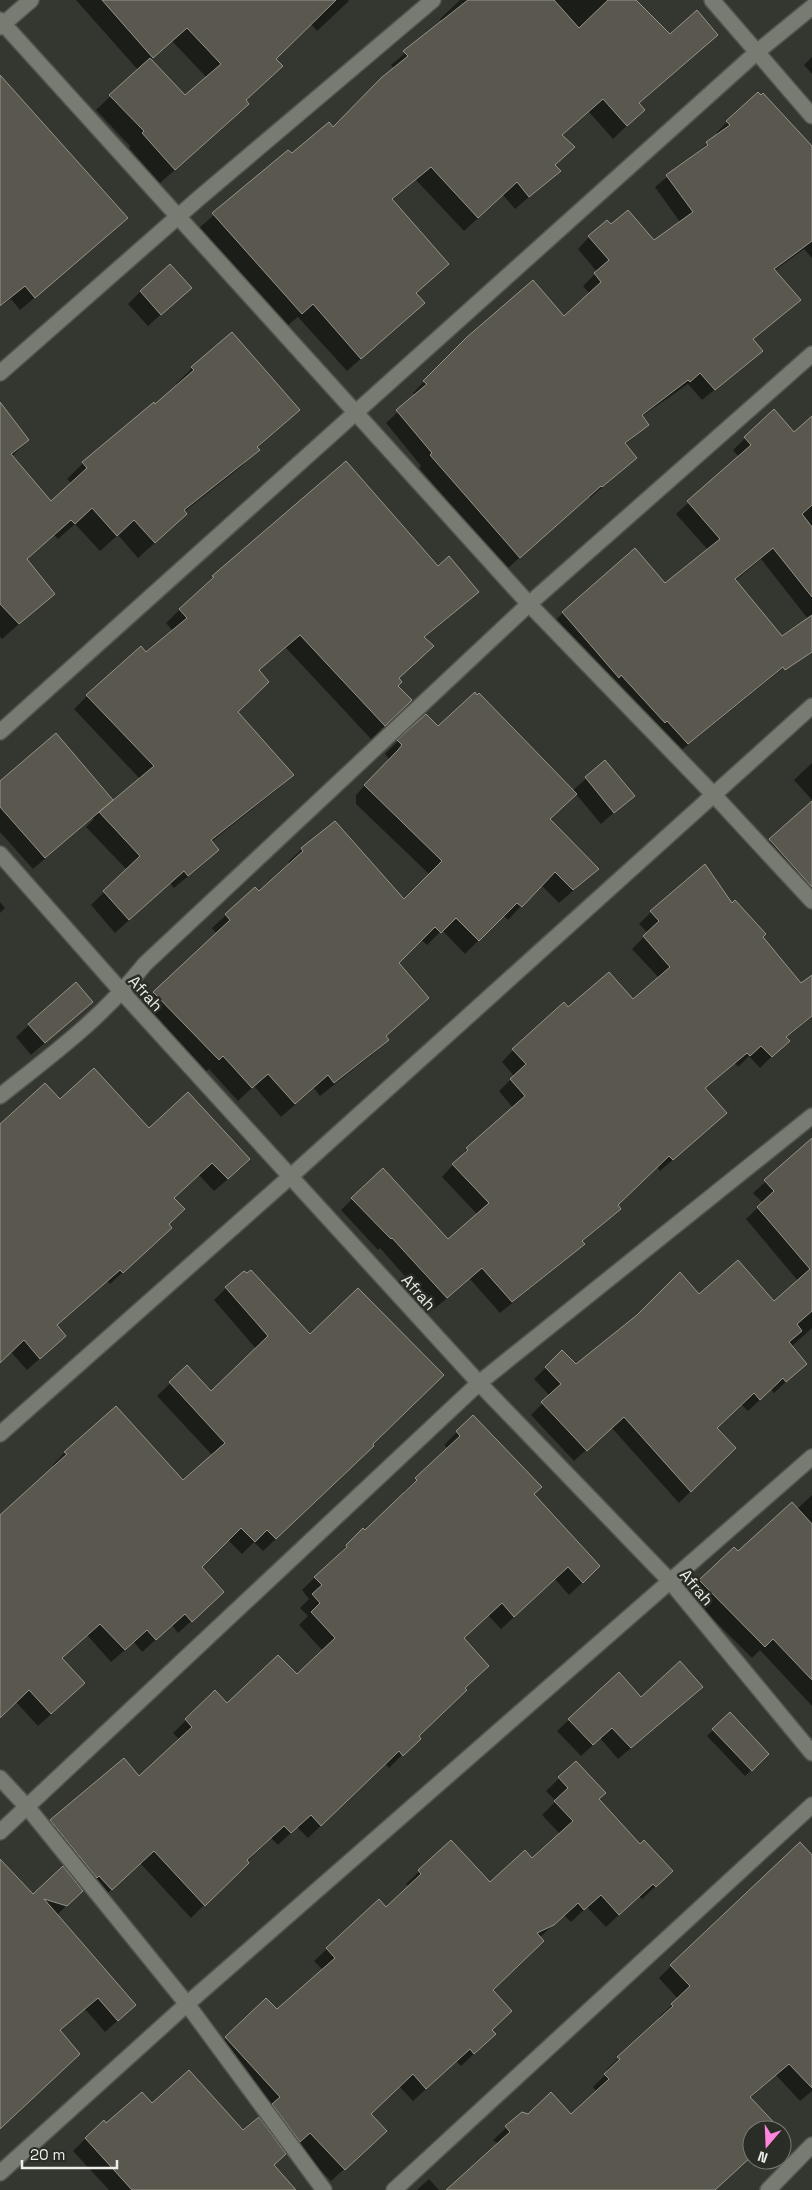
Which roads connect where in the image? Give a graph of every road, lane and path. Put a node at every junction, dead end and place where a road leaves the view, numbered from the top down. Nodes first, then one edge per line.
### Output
1 (31, 0) edge
2 (433, 0) edge
3 (712, 0) edge
4 (812, 7) edge
5 (1, 24) edge
6 (757, 52) junction
7 (812, 116) edge
8 (179, 218) junction
9 (812, 354) edge
10 (0, 373) edge
11 (356, 412) junction
12 (529, 604) junction
13 (812, 706) edge
14 (0, 732) edge
15 (713, 794) junction
16 (0, 854) edge
17 (812, 901) edge
18 (122, 992) junction
19 (0, 1096) edge
20 (812, 1116) edge
21 (291, 1176) junction
22 (479, 1383) junction
23 (0, 1434) edge
24 (812, 1457) edge
25 (669, 1580) junction
26 (812, 1753) edge
27 (0, 1778) edge
28 (812, 1805) edge
29 (28, 1808) junction
30 (0, 1832) edge
31 (187, 2004) junction
32 (812, 2145) edge
33 (0, 2173) edge
34 (324, 2190) edge
35 (394, 2190) edge
36 (768, 2190) edge

1 - 5 street
2 - 8 street
3 - 6 street
4 - 6 street
5 - 8 street
6 - 7 street
6 - 11 street
8 - 10 street
8 - 11 street
9 - 12 street
11 - 12 street
11 - 14 street
12 - 15 street
12 - 18 street
13 - 15 street
15 - 17 street
15 - 21 street
16 - 18 street, Afrah
18 - 19 street
18 - 21 street, Afrah
20 - 22 street
21 - 22 street, Afrah
21 - 23 street
22 - 25 street, Afrah
22 - 29 street
24 - 25 street
25 - 26 street, Afrah
25 - 31 street
27 - 29 street
28 - 35 street
29 - 30 street
29 - 31 street
31 - 33 street
31 - 34 street
32 - 36 street

